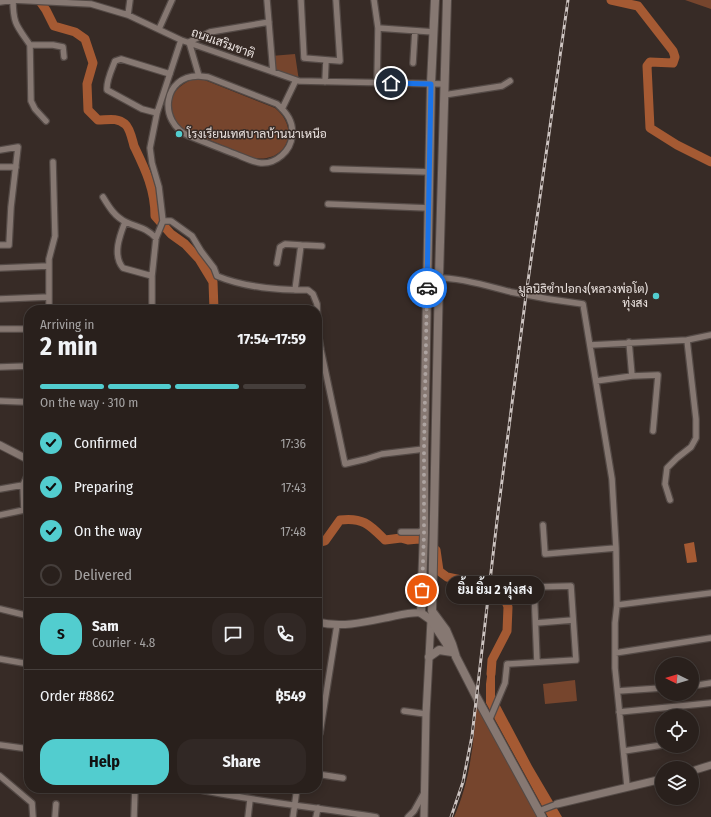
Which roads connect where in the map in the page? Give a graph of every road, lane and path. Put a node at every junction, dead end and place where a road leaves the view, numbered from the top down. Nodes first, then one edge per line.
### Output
1 (13, 0) edge
2 (130, 0) edge
3 (172, 0) edge
4 (267, 0) edge
5 (301, 0) edge
6 (336, 0) edge
7 (374, 0) edge
8 (435, 0) edge
9 (447, 0) edge
10 (45, 1) edge
11 (0, 2) edge
12 (91, 2) edge
13 (128, 15) junction
14 (269, 22) junction
15 (378, 28) junction
16 (159, 29) junction
17 (415, 30) junction
18 (434, 32) junction
19 (181, 40) junction
20 (189, 42) junction
21 (30, 45) junction
22 (64, 57) dead end
23 (326, 60) junction
24 (413, 63) dead end
25 (273, 72) junction
26 (170, 74) junction
27 (199, 76) junction
28 (296, 80) junction
29 (510, 81) dead end
30 (325, 82) junction
31 (377, 83) junction
32 (431, 84) junction
33 (445, 84) junction
34 (444, 95) junction
35 (282, 109) junction
36 (157, 114) junction
37 (46, 121) dead end
38 (0, 150) edge
39 (53, 162) dead end
40 (0, 167) edge
41 (16, 167) junction
42 (333, 170) dead end
43 (430, 172) junction
44 (103, 197) dead end
45 (328, 204) dead end
46 (429, 208) junction
47 (125, 222) junction
48 (162, 223) junction
49 (156, 238) junction
50 (0, 245) edge
51 (301, 245) junction
52 (322, 246) dead end
53 (277, 263) dead end
54 (48, 266) junction
55 (0, 268) edge
56 (152, 276) junction
57 (439, 277) junction
58 (427, 278) junction
59 (295, 290) junction
60 (49, 297) junction
61 (0, 299) edge
62 (49, 305) edge
63 (152, 305) edge
64 (317, 305) edge
65 (0, 329) edge
66 (24, 329) edge
67 (711, 335) edge
68 (687, 340) junction
69 (629, 342) junction
70 (590, 345) junction
71 (322, 355) edge
72 (24, 366) edge
73 (0, 367) edge
74 (632, 376) junction
75 (596, 381) junction
76 (0, 401) edge
77 (24, 402) dead end
78 (653, 431) dead end
79 (0, 445) edge
80 (424, 449) junction
81 (24, 457) edge
82 (23, 485) joint
83 (0, 489) edge
84 (670, 500) dead end
85 (0, 515) edge
86 (543, 525) dead end
87 (401, 532) dead end
88 (427, 533) junction
89 (616, 548) junction
90 (432, 592) junction
91 (711, 593) edge
92 (617, 605) junction
93 (0, 609) edge
94 (432, 611) junction
95 (421, 613) junction
96 (24, 615) edge
97 (431, 620) junction
98 (573, 620) junction
99 (322, 623) edge
100 (536, 623) junction
101 (337, 625) junction
102 (442, 625) junction
103 (711, 638) edge
104 (615, 653) junction
105 (454, 655) junction
106 (429, 657) junction
107 (0, 659) edge
108 (537, 662) junction
109 (24, 663) edge
110 (711, 683) edge
111 (699, 685) edge
112 (655, 688) edge
113 (618, 690) junction
114 (711, 703) edge
115 (322, 709) edge
116 (404, 711) dead end
117 (619, 712) junction
118 (426, 714) junction
119 (490, 719) junction
120 (0, 745) edge
121 (655, 746) edge
122 (24, 748) edge
123 (624, 751) junction
124 (711, 765) edge
125 (699, 769) edge
126 (322, 775) edge
127 (0, 776) edge
128 (343, 778) dead end
129 (655, 780) edge
130 (627, 786) junction
131 (425, 792) junction
132 (135, 793) edge
133 (225, 793) edge
134 (296, 793) edge
135 (250, 800) junction
136 (56, 804) dead end
137 (557, 804) joint
138 (294, 805) junction
139 (318, 808) junction
140 (542, 812) edge
141 (33, 817) edge
142 (55, 817) edge
143 (134, 817) edge
144 (248, 817) edge
145 (293, 817) edge
146 (316, 817) edge
147 (376, 817) edge
148 (408, 817) edge
149 (424, 817) edge

1 - 10 street, ถนนเสริมชาติ
1 - 11 street, ถนนเสริมชาติ
1 - 21 street
2 - 13 street
3 - 16 street
4 - 14 street
5 - 23 street
6 - 23 street
7 - 15 street
8 - 18 main road
9 - 33 main road
10 - 12 street, ถนนเสริมชาติ
12 - 13 street, ถนนเสริมชาติ
13 - 16 street, ถนนเสริมชาติ
14 - 20 street
14 - 25 street
15 - 17 street
15 - 31 street
16 - 19 street, ถนนเสริมชาติ
17 - 18 street
17 - 24 street
18 - 32 main road
19 - 20 street, ถนนเสริมชาติ
19 - 26 street
20 - 25 street, ถนนเสริมชาติ
20 - 27 street
21 - 22 street
21 - 37 street
23 - 30 street
25 - 28 street, ถนนเสริมชาติ
26 - 36 street
26 - 36 street
27 - 35 street
27 - 35 street
28 - 30 street, ถนนเสริมชาติ
28 - 35 street
29 - 34 street
30 - 31 street, ถนนเสริมชาติ
31 - 32 street, ถนนเสริมชาติ
32 - 33 street, ถนนเสริมชาติ
32 - 43 main road
33 - 34 main road
34 - 57 main road
36 - 48 street
38 - 41 street
39 - 54 street
40 - 41 street
41 - 50 street
42 - 43 street
43 - 46 main road
44 - 47 street
45 - 46 street
46 - 58 main road
47 - 49 street
47 - 56 street
48 - 49 street
48 - 59 street
49 - 56 street
51 - 52 street
51 - 53 street
51 - 59 street
54 - 55 street
54 - 60 street
56 - 63 street
57 - 58 street
57 - 70 street
57 - 88 main road
58 - 80 main road
59 - 64 street
60 - 61 street
60 - 62 street
65 - 66 street
67 - 68 street
68 - 69 street
68 - 84 street
69 - 70 street
69 - 74 street
70 - 75 street
71 - 80 street
72 - 73 street
74 - 75 street
74 - 78 street
75 - 89 street
76 - 77 street
79 - 81 street
80 - 88 main road
82 - 83 street
82 - 85 street
86 - 89 street
87 - 88 street
88 - 90 main road
88 - 95 main road
89 - 92 street
90 - 94 main road
90 - 102 main road
91 - 92 street
92 - 104 street
93 - 96 street
94 - 97 street
94 - 102 main road
95 - 97 main road
95 - 101 street
97 - 105 main road
97 - 106 street
98 - 100 street
98 - 100 street
98 - 108 street
99 - 101 street
100 - 108 street
101 - 115 street
102 - 105 main road
103 - 104 street
104 - 113 street
105 - 106 main road
105 - 119 main road
106 - 118 street
107 - 109 street
108 - 119 street
110 - 111 street
112 - 113 street
113 - 117 street
114 - 117 street
116 - 118 street
117 - 123 street
118 - 131 street
119 - 140 main road
120 - 122 street
121 - 123 street
123 - 130 street
124 - 125 street
126 - 128 street
127 - 141 street
129 - 130 street
130 - 137 street
131 - 148 street
131 - 149 street
132 - 143 street
133 - 135 street
134 - 138 street
135 - 138 street
135 - 144 street
136 - 142 street
137 - 140 street
138 - 139 street
138 - 145 street
139 - 146 street
139 - 147 street

